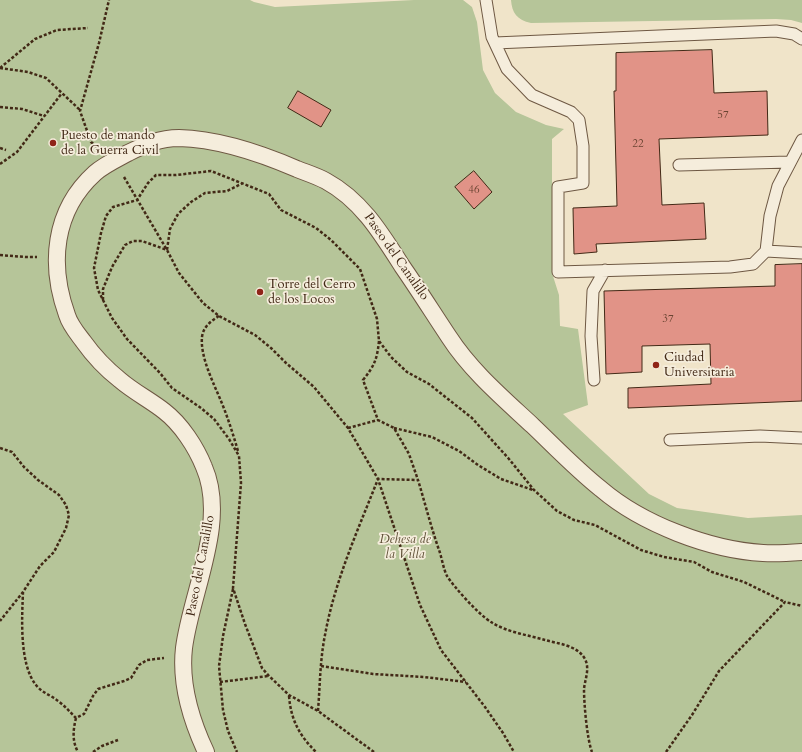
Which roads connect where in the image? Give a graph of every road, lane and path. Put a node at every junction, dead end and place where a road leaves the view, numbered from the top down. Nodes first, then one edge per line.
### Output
1 (109, 0) edge
2 (486, 0) edge
3 (88, 28) dead end
4 (802, 39) edge
5 (495, 43) junction
6 (0, 68) edge
7 (62, 92) junction
8 (0, 107) edge
9 (80, 111) junction
10 (44, 116) junction
11 (802, 140) edge
12 (0, 148) edge
13 (6, 150) dead end
14 (114, 161) junction
15 (789, 162) junction
16 (0, 164) edge
17 (679, 165) dead end
18 (243, 183) junction
19 (137, 200) junction
20 (167, 250) junction
21 (766, 251) junction
22 (802, 253) edge
23 (0, 255) edge
24 (57, 256) junction
25 (605, 270) junction
26 (103, 301) dead end
27 (219, 316) junction
28 (379, 341) junction
29 (594, 380) dead end
30 (378, 420) junction
31 (348, 428) junction
32 (394, 428) junction
33 (802, 438) edge
34 (670, 440) dead end
35 (0, 448) edge
36 (239, 456) dead end
37 (378, 479) junction
38 (418, 480) junction
39 (534, 490) junction
40 (802, 552) edge
41 (234, 588) dead end
42 (23, 592) junction
43 (785, 602) junction
44 (802, 606) edge
45 (0, 621) edge
46 (184, 658) junction
47 (321, 666) junction
48 (269, 676) dead end
49 (220, 682) junction
50 (466, 682) junction
51 (290, 695) dead end
52 (318, 711) dead end
53 (76, 718) junction
54 (118, 740) dead end
55 (78, 752) edge
56 (93, 752) edge
57 (206, 752) edge
58 (237, 752) edge
59 (316, 752) edge
60 (514, 752) edge
61 (592, 752) edge
62 (666, 752) edge

1 - 9 path
2 - 5 lane
3 - 6 path
4 - 5 lane
5 - 25 lane
6 - 7 path
7 - 9 path
7 - 10 path
8 - 10 path
9 - 14 path
10 - 16 path
11 - 15 lane
12 - 13 path
14 - 19 path
14 - 24 street, Paseo del Canalillo
14 - 40 street, Paseo del Canalillo
15 - 17 lane
15 - 21 lane
18 - 19 path
18 - 20 path
18 - 28 path
19 - 20 path
20 - 26 path
20 - 27 path
21 - 22 lane
21 - 25 lane
23 - 24 path
24 - 46 street, Paseo del Canalillo
25 - 29 lane
27 - 31 path
27 - 36 path
28 - 30 path
28 - 39 path
30 - 31 path
30 - 32 path
31 - 37 path
32 - 38 path
32 - 39 path
33 - 34 lane
35 - 42 path
37 - 38 path
37 - 47 path
37 - 50 path
38 - 61 path
39 - 43 path
41 - 49 path
42 - 45 path
42 - 53 path
43 - 44 path
43 - 62 path
46 - 53 path
46 - 57 street, Paseo del Canalillo
47 - 50 path
47 - 52 path
48 - 49 path
49 - 58 path
50 - 60 path
51 - 59 path
53 - 55 path
54 - 56 path

